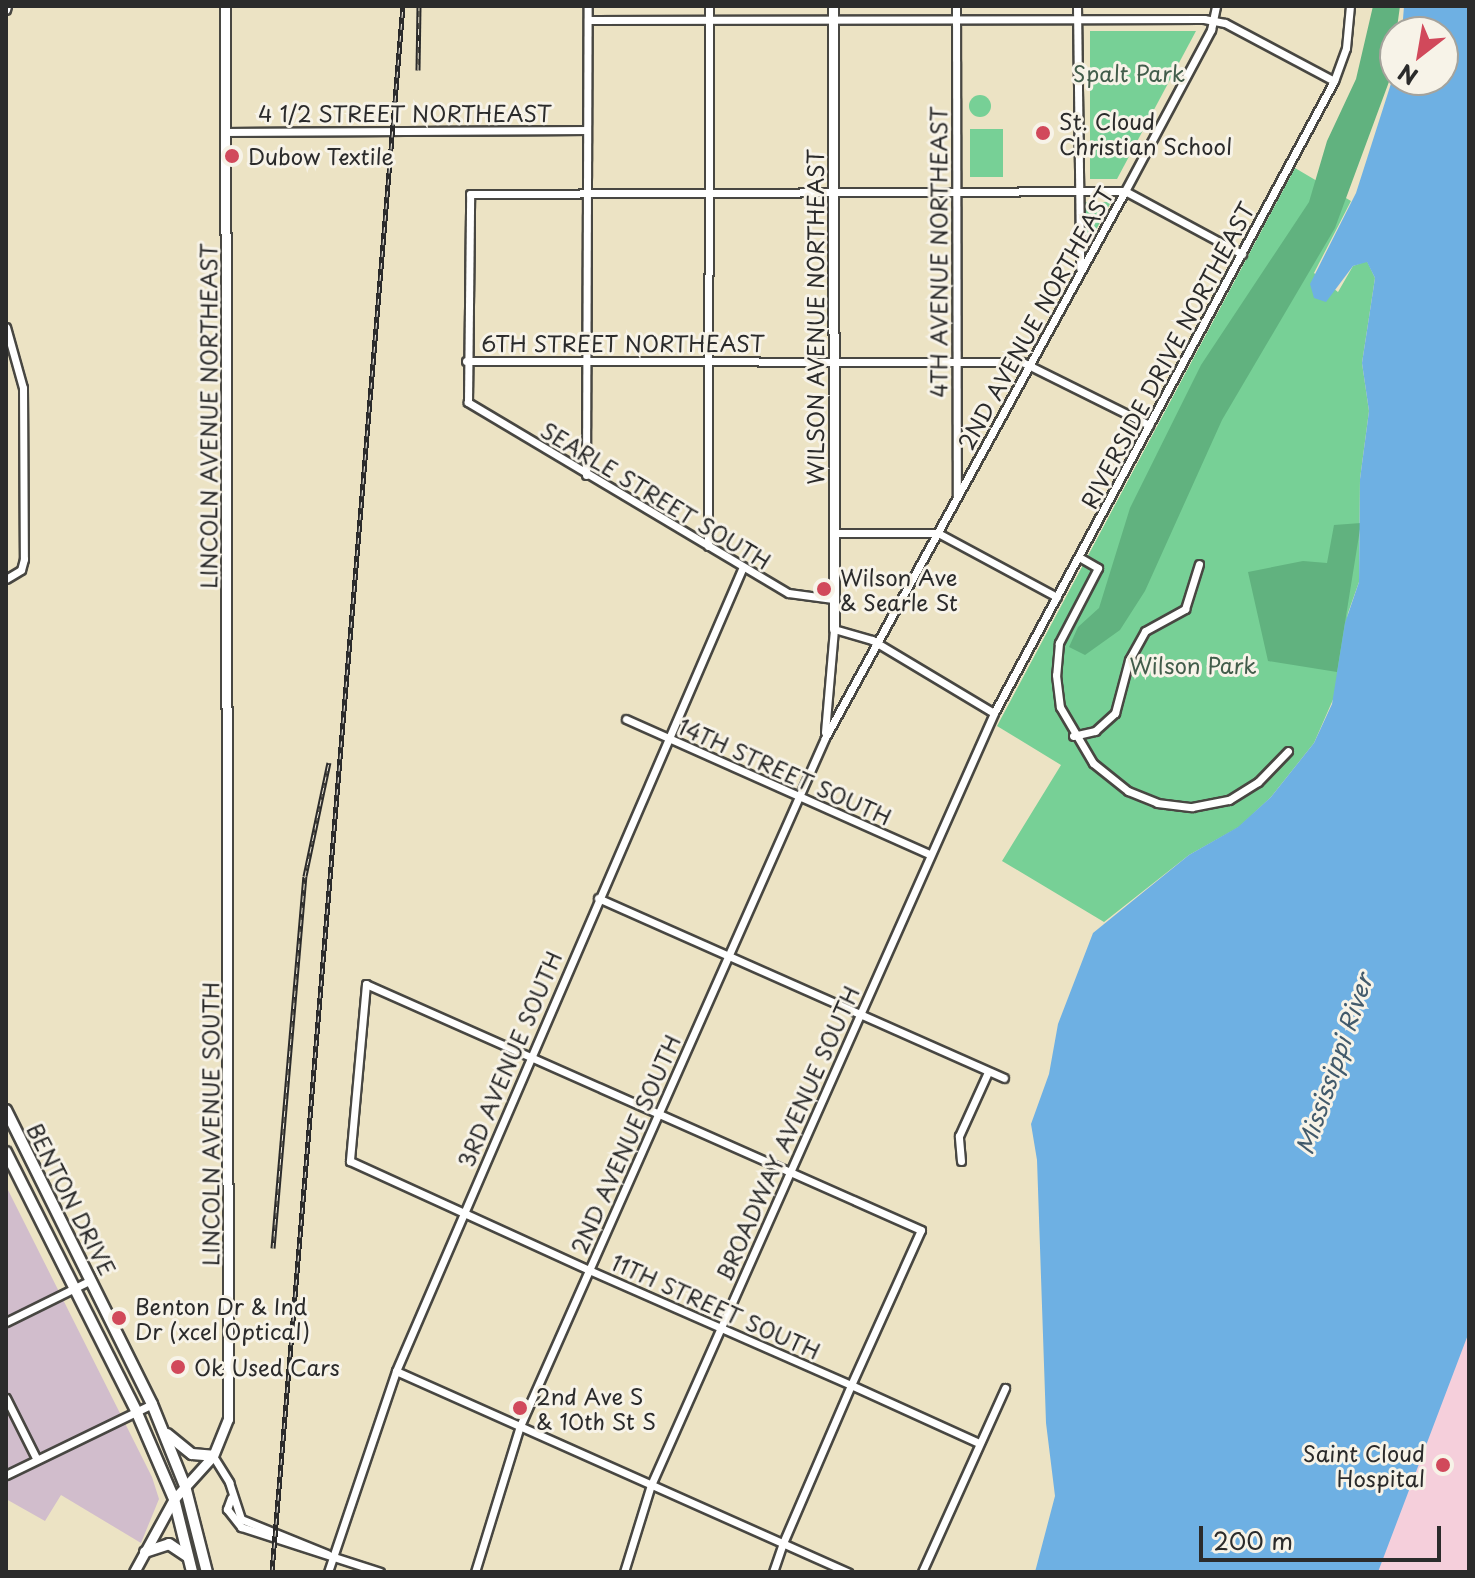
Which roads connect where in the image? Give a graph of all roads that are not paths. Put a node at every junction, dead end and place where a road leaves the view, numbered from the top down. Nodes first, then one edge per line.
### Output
1 (225, 6) edge
2 (588, 6) edge
3 (709, 6) edge
4 (833, 6) edge
5 (956, 6) edge
6 (1077, 6) edge
7 (1216, 6) edge
8 (1350, 6) edge
9 (709, 19) junction
10 (833, 19) junction
11 (956, 19) junction
12 (1077, 19) junction
13 (588, 20) junction
14 (1215, 20) junction
15 (1334, 81) junction
16 (586, 130) junction
17 (225, 132) junction
18 (955, 189) junction
19 (708, 190) junction
20 (832, 190) junction
21 (1078, 190) junction
22 (587, 191) junction
23 (1125, 191) junction
24 (1242, 254) junction
25 (1080, 272) junction
26 (6, 327) edge
27 (956, 359) junction
28 (832, 360) junction
29 (466, 361) junction
30 (588, 362) junction
31 (709, 362) junction
32 (1032, 363) junction
33 (1149, 425) junction
34 (586, 475) junction
35 (957, 498) junction
36 (833, 533) junction
37 (938, 533) junction
38 (708, 546) junction
39 (1079, 557) junction
40 (1199, 564) dead end
41 (743, 567) junction
42 (10, 578) edge
43 (1057, 597) junction
44 (833, 599) junction
45 (834, 629) junction
46 (879, 644) junction
47 (994, 713) junction
48 (626, 719) dead end
49 (1073, 736) junction
50 (825, 738) junction
51 (668, 739) junction
52 (1288, 751) dead end
53 (799, 797) junction
54 (229, 826) joint
55 (929, 854) junction
56 (598, 898) junction
57 (728, 955) junction
58 (860, 1014) junction
59 (531, 1056) junction
60 (988, 1072) junction
61 (1004, 1078) dead end
62 (6, 1110) edge
63 (658, 1113) junction
64 (6, 1152) edge
65 (961, 1161) dead end
66 (790, 1171) junction
67 (462, 1213) junction
68 (589, 1270) junction
69 (91, 1280) junction
70 (75, 1288) junction
71 (6, 1322) edge
72 (720, 1328) junction
73 (396, 1371) junction
74 (851, 1385) junction
75 (1005, 1388) dead end
76 (6, 1398) edge
77 (152, 1404) junction
78 (137, 1413) junction
79 (520, 1426) junction
80 (163, 1430) junction
81 (979, 1443) junction
82 (213, 1456) junction
83 (36, 1458) junction
84 (6, 1475) edge
85 (651, 1485) junction
86 (185, 1486) junction
87 (174, 1499) junction
88 (783, 1543) junction
89 (145, 1552) junction
90 (188, 1557) junction
91 (332, 1557) junction
92 (134, 1572) edge
93 (192, 1572) edge
94 (207, 1572) edge
95 (328, 1572) edge
96 (380, 1572) edge
97 (475, 1572) edge
98 (624, 1572) edge
99 (773, 1572) edge
100 (848, 1572) edge
101 (922, 1572) edge

1 - 17 street, LINCOLN AVENUE NORTHEAST
2 - 13 street
3 - 9 street
4 - 10 street, WILSON AVENUE NORTHEAST
5 - 11 street, 4TH AVENUE NORTHEAST
6 - 12 street
7 - 14 street, 2ND AVENUE NORTHEAST
8 - 15 street, RIVERSIDE DRIVE NORTHEAST
9 - 10 street
9 - 13 street
9 - 19 street
10 - 11 street
10 - 20 street, WILSON AVENUE NORTHEAST
11 - 12 street
11 - 18 street, 4TH AVENUE NORTHEAST
12 - 14 street
12 - 21 street
13 - 16 street
14 - 15 street
14 - 23 street, 2ND AVENUE NORTHEAST
15 - 24 street, RIVERSIDE DRIVE NORTHEAST
16 - 17 street, 4 1/2 STREET NORTHEAST
16 - 22 street
17 - 54 street, LINCOLN AVENUE NORTHEAST
18 - 20 street
18 - 21 street
18 - 27 street, 4TH AVENUE NORTHEAST
19 - 20 street
19 - 22 street
19 - 31 street
20 - 28 street, WILSON AVENUE NORTHEAST
21 - 23 street
21 - 25 street
22 - 29 street
22 - 30 street
23 - 24 street
23 - 25 street, 2ND AVENUE NORTHEAST
24 - 33 street, RIVERSIDE DRIVE NORTHEAST
25 - 32 street, 2ND AVENUE NORTHEAST
26 - 42 street
27 - 28 street, 6TH STREET NORTHEAST
27 - 32 street, 6TH STREET NORTHEAST
27 - 35 street, 4TH AVENUE NORTHEAST
28 - 31 street, 6TH STREET NORTHEAST
28 - 36 street, WILSON AVENUE NORTHEAST
29 - 30 street, 6TH STREET NORTHEAST
29 - 34 street, SEARLE STREET SOUTH
30 - 31 street, 6TH STREET NORTHEAST
30 - 34 street
31 - 38 street
32 - 33 street, 6TH STREET NORTHEAST
32 - 35 street, 2ND AVENUE NORTHEAST
33 - 39 street, RIVERSIDE DRIVE NORTHEAST
34 - 38 street, SEARLE STREET SOUTH
35 - 37 street, 2ND AVENUE NORTHEAST
36 - 37 street
36 - 44 street, WILSON AVENUE NORTHEAST
37 - 43 street
37 - 46 street, 2ND AVENUE NORTHEAST
38 - 41 street, SEARLE STREET SOUTH
39 - 43 street, RIVERSIDE DRIVE NORTHEAST
39 - 49 street
40 - 49 street
41 - 44 street, SEARLE STREET SOUTH
41 - 51 street, 3RD AVENUE SOUTH
43 - 47 street, RIVERSIDE DRIVE NORTHEAST
44 - 45 street, WILSON AVENUE NORTHEAST
45 - 46 street
45 - 50 street, 2ND AVENUE SOUTH
46 - 47 street
46 - 50 street, 2ND AVENUE SOUTH
47 - 55 street, BROADWAY AVENUE SOUTH
48 - 51 street, 14TH STREET SOUTH
49 - 52 street
50 - 53 street, 2ND AVENUE SOUTH
51 - 53 street, 14TH STREET SOUTH
51 - 56 street, 3RD AVENUE SOUTH
53 - 55 street, 14TH STREET SOUTH
53 - 57 street, 2ND AVENUE SOUTH
54 - 82 street, LINCOLN AVENUE SOUTH
55 - 58 street, BROADWAY AVENUE SOUTH
56 - 57 street
56 - 59 street, 3RD AVENUE SOUTH
57 - 58 street
57 - 63 street, 2ND AVENUE SOUTH
58 - 60 street
58 - 66 street, BROADWAY AVENUE SOUTH
59 - 63 street
59 - 67 street, 3RD AVENUE SOUTH
59 - 67 street, 11TH STREET SOUTH
60 - 61 street
60 - 65 street
62 - 69 main road, BENTON DRIVE
63 - 66 street
63 - 68 street, 2ND AVENUE SOUTH
64 - 70 main road, BENTON DRIVE
66 - 72 street, BROADWAY AVENUE SOUTH
66 - 74 street
67 - 68 street, 11TH STREET SOUTH
67 - 73 street, 3RD AVENUE SOUTH
68 - 72 street, 11TH STREET SOUTH
68 - 79 street, 2ND AVENUE SOUTH
69 - 70 street
69 - 77 main road, BENTON DRIVE
70 - 71 street
70 - 78 main road, BENTON DRIVE
72 - 74 street, 11TH STREET SOUTH
72 - 85 street, BROADWAY AVENUE SOUTH
73 - 79 street
73 - 91 street, 3RD AVENUE SOUTH
74 - 81 street, 11TH STREET SOUTH
74 - 88 street
75 - 81 street
76 - 83 street
77 - 78 street
77 - 80 main road, BENTON DRIVE
78 - 83 street
78 - 87 main road, BENTON DRIVE
79 - 85 street
79 - 97 street, 2ND AVENUE SOUTH
80 - 82 main road
80 - 86 main road, BENTON DRIVE
81 - 101 street
82 - 86 street, LINCOLN AVENUE SOUTH
82 - 91 street
83 - 84 street
85 - 88 street
85 - 98 street, BROADWAY AVENUE SOUTH
86 - 87 street, LINCOLN AVENUE SOUTH
86 - 94 main road, BENTON DRIVE
87 - 89 street, LINCOLN AVENUE SOUTH
87 - 90 main road, BENTON DRIVE
88 - 99 street
88 - 100 street
89 - 90 main road
89 - 92 street, LINCOLN AVENUE SOUTH
90 - 93 main road, BENTON DRIVE
91 - 95 street, 3RD AVENUE SOUTH
91 - 96 street

